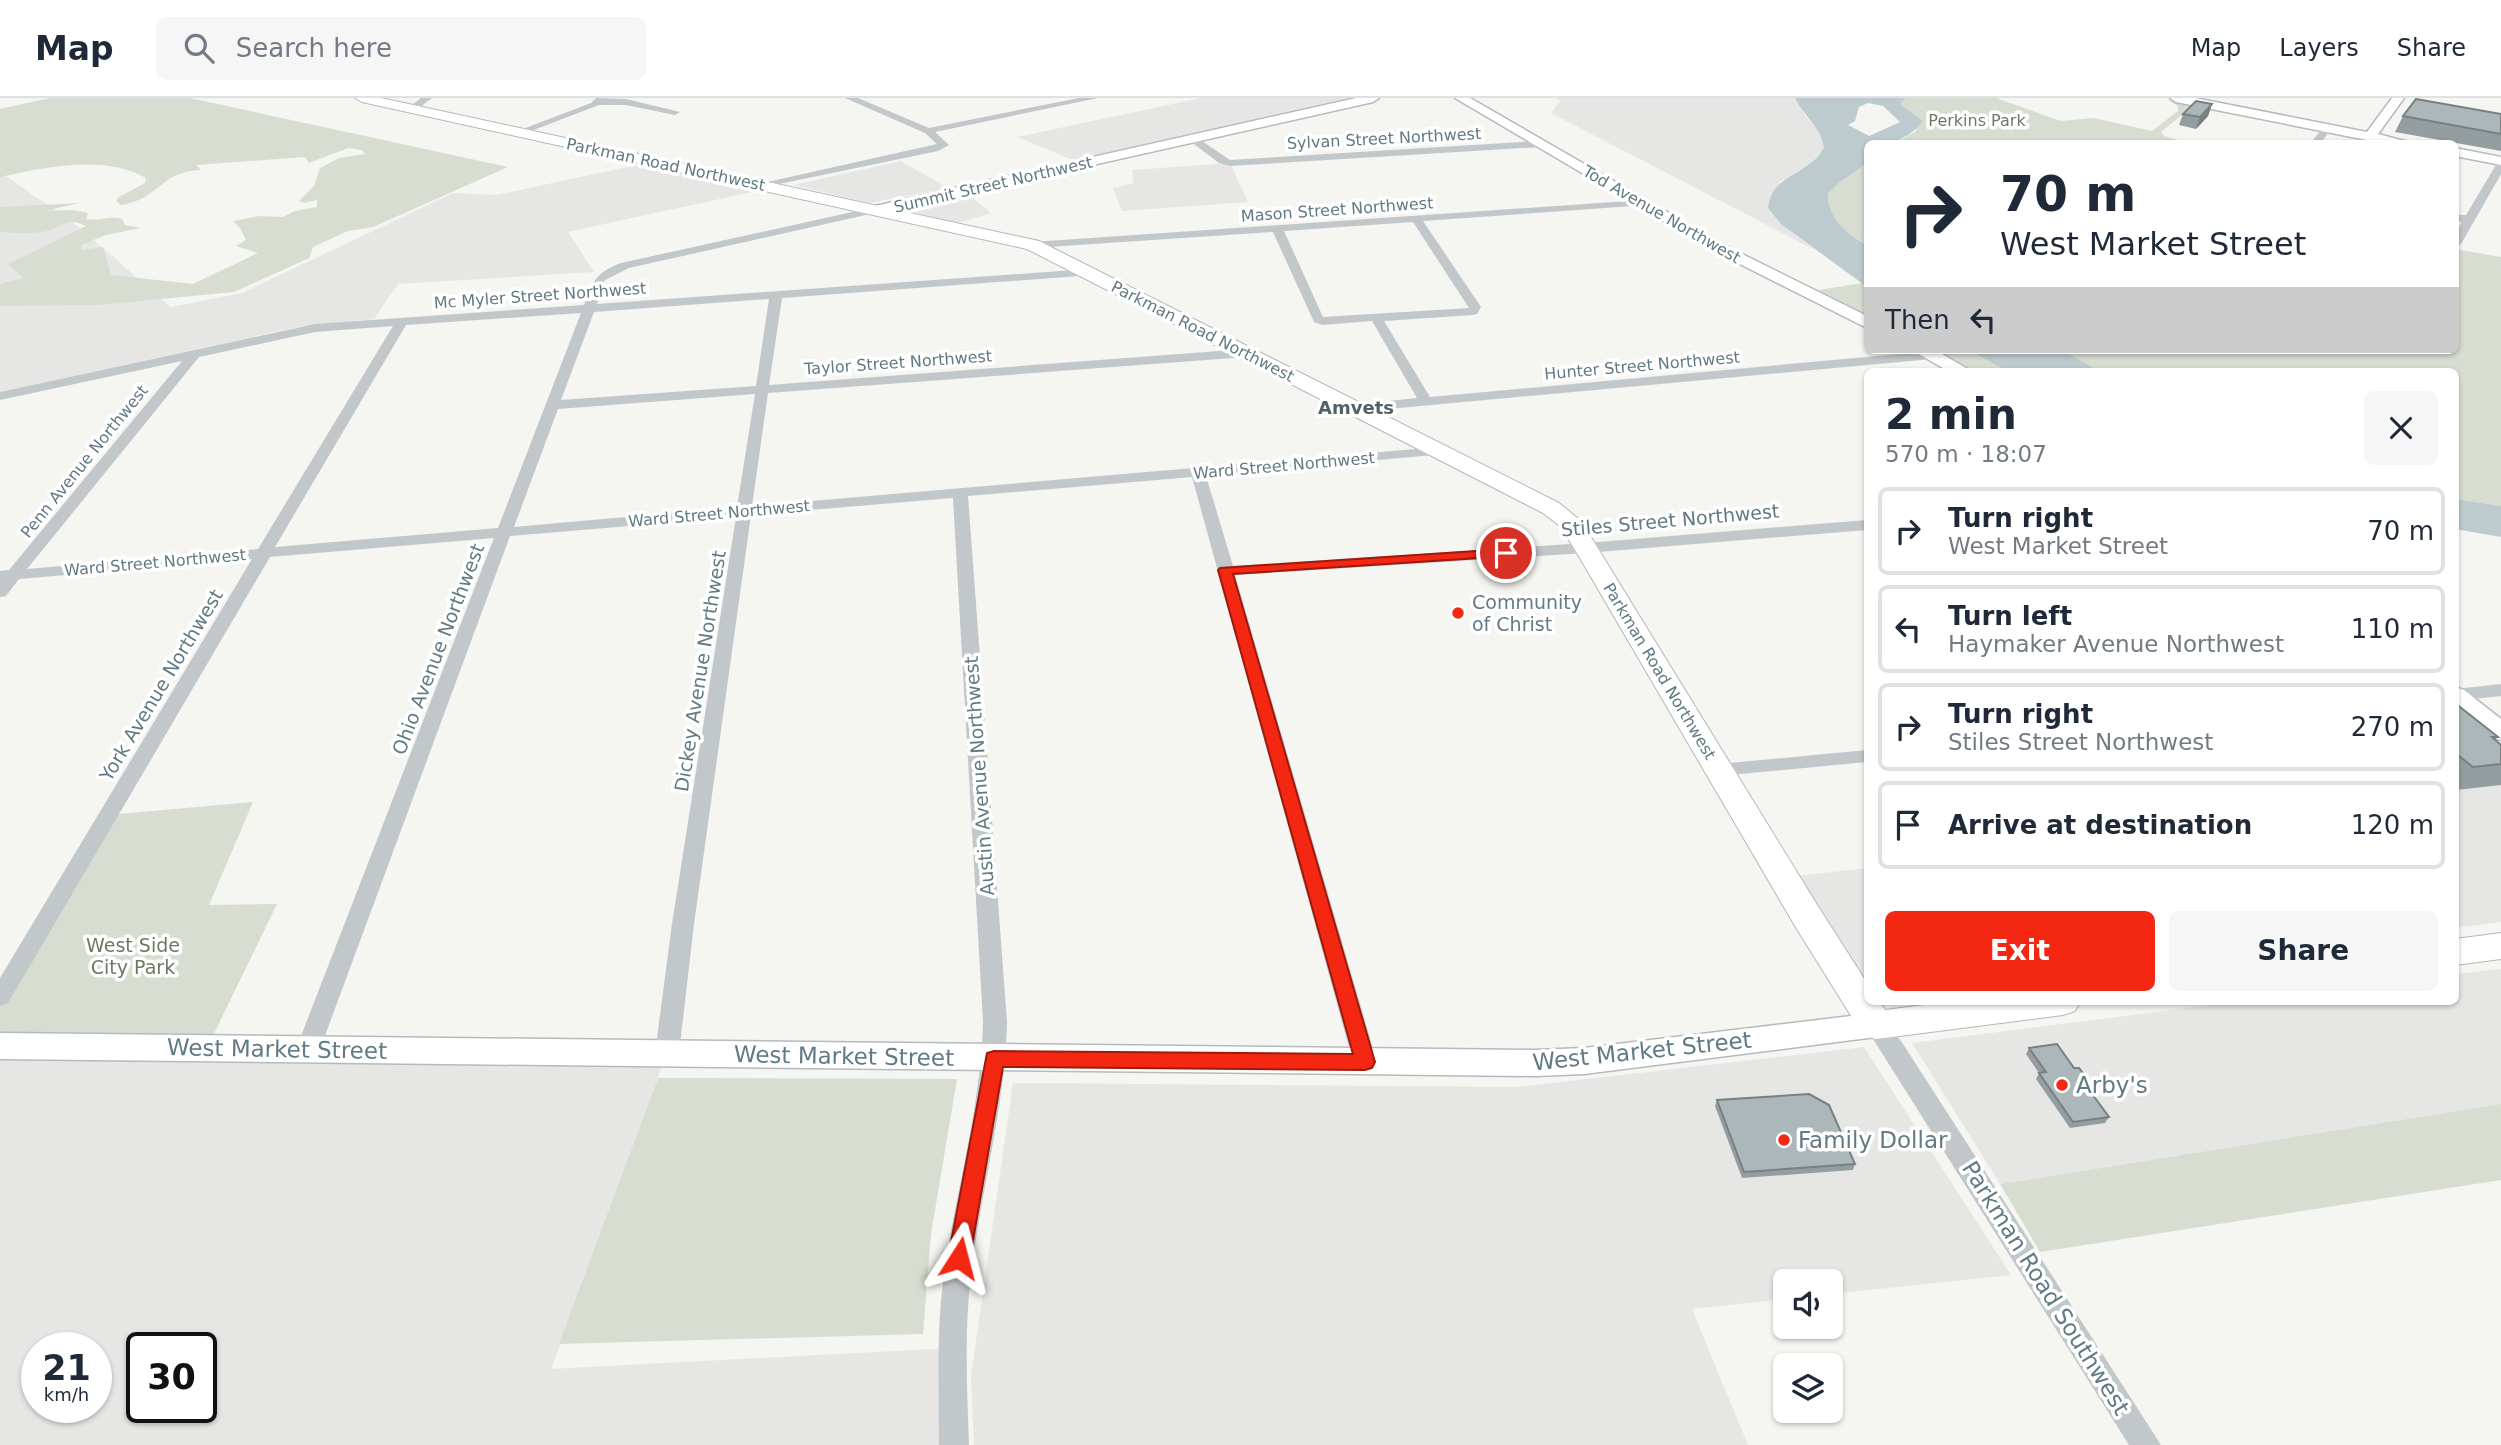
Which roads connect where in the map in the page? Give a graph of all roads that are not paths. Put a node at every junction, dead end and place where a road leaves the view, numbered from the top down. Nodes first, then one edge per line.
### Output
1 (362, 98) edge
2 (427, 98) edge
3 (850, 98) edge
4 (1093, 98) edge
5 (1373, 98) edge
6 (1461, 98) edge
7 (2176, 98) edge
8 (2398, 98) edge
9 (600, 100) edge
10 (412, 109) junction
11 (675, 111) dead end
12 (2327, 128) junction
13 (928, 131) junction
14 (520, 132) junction
15 (2370, 136) junction
16 (1193, 139) junction
17 (2318, 140) edge
18 (2390, 140) edge
19 (1540, 144) junction
20 (2459, 153) edge
21 (2501, 163) edge
22 (763, 186) junction
23 (1643, 203) junction
24 (875, 210) junction
25 (2459, 218) edge
26 (1416, 219) junction
27 (2469, 219) junction
28 (1277, 228) junction
29 (2459, 237) edge
30 (1033, 245) junction
31 (614, 269) joint
32 (1089, 272) junction
33 (776, 295) junction
34 (589, 308) junction
35 (1377, 319) junction
36 (402, 321) junction
37 (1864, 322) edge
38 (195, 353) junction
39 (1246, 353) junction
40 (1916, 354) edge
41 (1928, 354) edge
42 (1956, 368) edge
43 (763, 390) junction
44 (0, 396) edge
45 (1426, 402) junction
46 (552, 405) junction
47 (1355, 408) junction
48 (1439, 451) junction
49 (1198, 472) junction
50 (960, 493) junction
51 (746, 511) junction
52 (1864, 525) edge
53 (505, 531) junction
54 (1586, 548) junction
55 (265, 552) junction
56 (1225, 570) junction
57 (7, 576) edge
58 (0, 592) edge
59 (2501, 690) edge
60 (2459, 695) edge
61 (2459, 698) edge
62 (2501, 732) edge
63 (1864, 756) edge
64 (1719, 770) junction
65 (2501, 946) edge
66 (2459, 951) edge
67 (0, 998) edge
68 (2032, 1005) edge
69 (1876, 1025) junction
70 (0, 1046) edge
71 (308, 1049) junction
72 (667, 1053) junction
73 (994, 1059) junction
74 (1365, 1062) junction
75 (954, 1445) edge
76 (2146, 1445) edge

1 - 10 main road, Parkman Road Northwest
2 - 10 street
3 - 13 street
4 - 13 street
5 - 16 main road, Summit Street Northwest
6 - 19 main road, Tod Avenue Northwest
7 - 12 main road
8 - 15 main road
9 - 11 street
9 - 14 street
10 - 14 main road, Parkman Road Northwest
12 - 15 main road
12 - 17 street
13 - 22 street
14 - 22 main road, Parkman Road Northwest
15 - 18 main road
16 - 19 street, Sylvan Street Northwest
16 - 24 main road, Summit Street Northwest
19 - 23 main road, Tod Avenue Northwest
20 - 21 main road
21 - 27 street
22 - 24 main road, Parkman Road Northwest
23 - 26 street, Mason Street Northwest
23 - 37 main road, Tod Avenue Northwest
24 - 30 main road, Parkman Road Northwest
24 - 31 street, Summit Street Northwest
25 - 27 street
26 - 28 street, Mason Street Northwest
26 - 35 street
27 - 29 street
28 - 30 street, Mason Street Northwest
28 - 35 street
30 - 32 main road, Parkman Road Northwest
31 - 34 street, Ohio Avenue Northwest
32 - 33 street, Mc Myler Street Northwest
32 - 39 main road, Parkman Road Northwest
33 - 34 street, Mc Myler Street Northwest
33 - 43 street, Dickey Avenue Northwest
34 - 36 street, Mc Myler Street Northwest
34 - 46 street, Ohio Avenue Northwest
35 - 45 street
36 - 38 street, Mc Myler Street Northwest
36 - 55 street, York Avenue Northwest
38 - 44 street, Mc Myler Street Northwest
38 - 57 street, Penn Avenue Northwest
39 - 43 street, Taylor Street Northwest
39 - 47 main road, Parkman Road Northwest
40 - 45 street, Hunter Street Northwest
41 - 42 main road
43 - 46 street, Taylor Street Northwest
43 - 51 street, Dickey Avenue Northwest
45 - 47 street, Hunter Street Northwest
46 - 53 street, Ohio Avenue Northwest
47 - 48 main road, Parkman Road Northwest
48 - 49 street, Ward Street Northwest
48 - 54 main road, Parkman Road Northwest
49 - 50 street, Ward Street Northwest
49 - 56 street
50 - 51 street, Ward Street Northwest
50 - 73 street, Austin Avenue Northwest
51 - 53 street, Ward Street Northwest
51 - 72 street, Dickey Avenue Northwest
52 - 54 street, Stiles Street Northwest
53 - 55 street, Ward Street Northwest
53 - 71 street, Ohio Avenue Northwest
54 - 56 street, Stiles Street Northwest
54 - 64 main road, Parkman Road Northwest
55 - 57 street, Ward Street Northwest
55 - 67 street, York Avenue Northwest
56 - 74 street
57 - 58 street, Penn Avenue Northwest
59 - 60 street
61 - 62 main road
63 - 64 street
64 - 69 main road, Parkman Road Northwest
65 - 66 main road
68 - 69 main road, West Market Street
69 - 74 main road, West Market Street
69 - 76 street, Parkman Road Southwest
70 - 71 main road, West Market Street
71 - 72 main road, West Market Street
72 - 73 main road, West Market Street
73 - 74 main road, West Market Street
73 - 75 street, Austin Avenue Northwest

